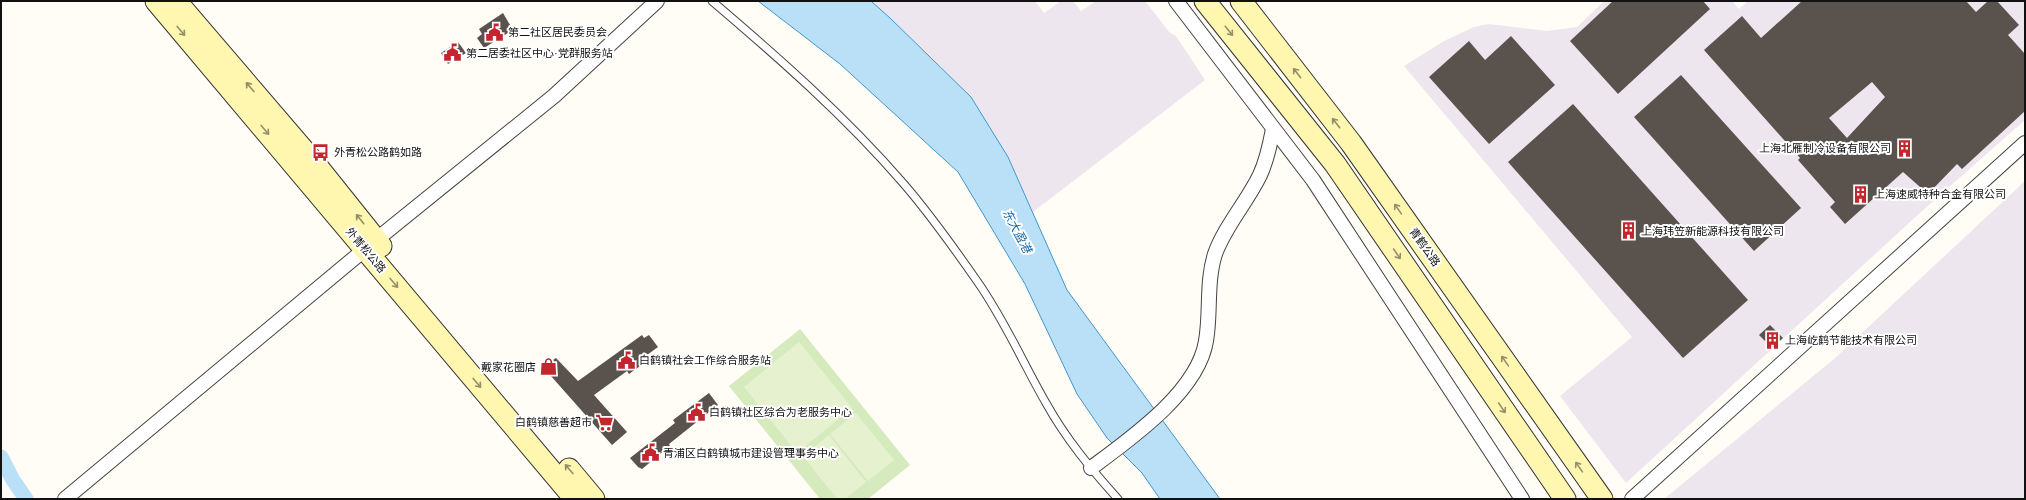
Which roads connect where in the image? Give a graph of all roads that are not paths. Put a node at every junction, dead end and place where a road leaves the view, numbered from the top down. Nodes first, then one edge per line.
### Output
1 (156, 1) edge
2 (176, 1) edge
3 (657, 1) edge
4 (712, 1) edge
5 (1176, 1) edge
6 (1205, 1) edge
7 (1241, 1) edge
8 (1273, 129) junction
9 (2025, 143) edge
10 (370, 244) junction
11 (1091, 468) junction
12 (65, 499) edge
13 (575, 499) edge
14 (594, 499) edge
15 (1118, 499) edge
16 (1522, 499) edge
17 (1565, 499) edge
18 (1602, 499) edge
19 (1632, 499) edge

1 -> 10 main road, 外青松公路
10 -> 2 main road, 外青松公路
3 - 10 street
4 - 11 lane
5 - 8 street
6 -> 17 main road
18 -> 7 main road, 青鹤公路
8 - 11 street
8 - 16 street
9 - 19 street
10 - 12 street
10 -> 13 main road, 外青松公路
14 -> 10 main road, 外青松公路
11 - 15 lane

